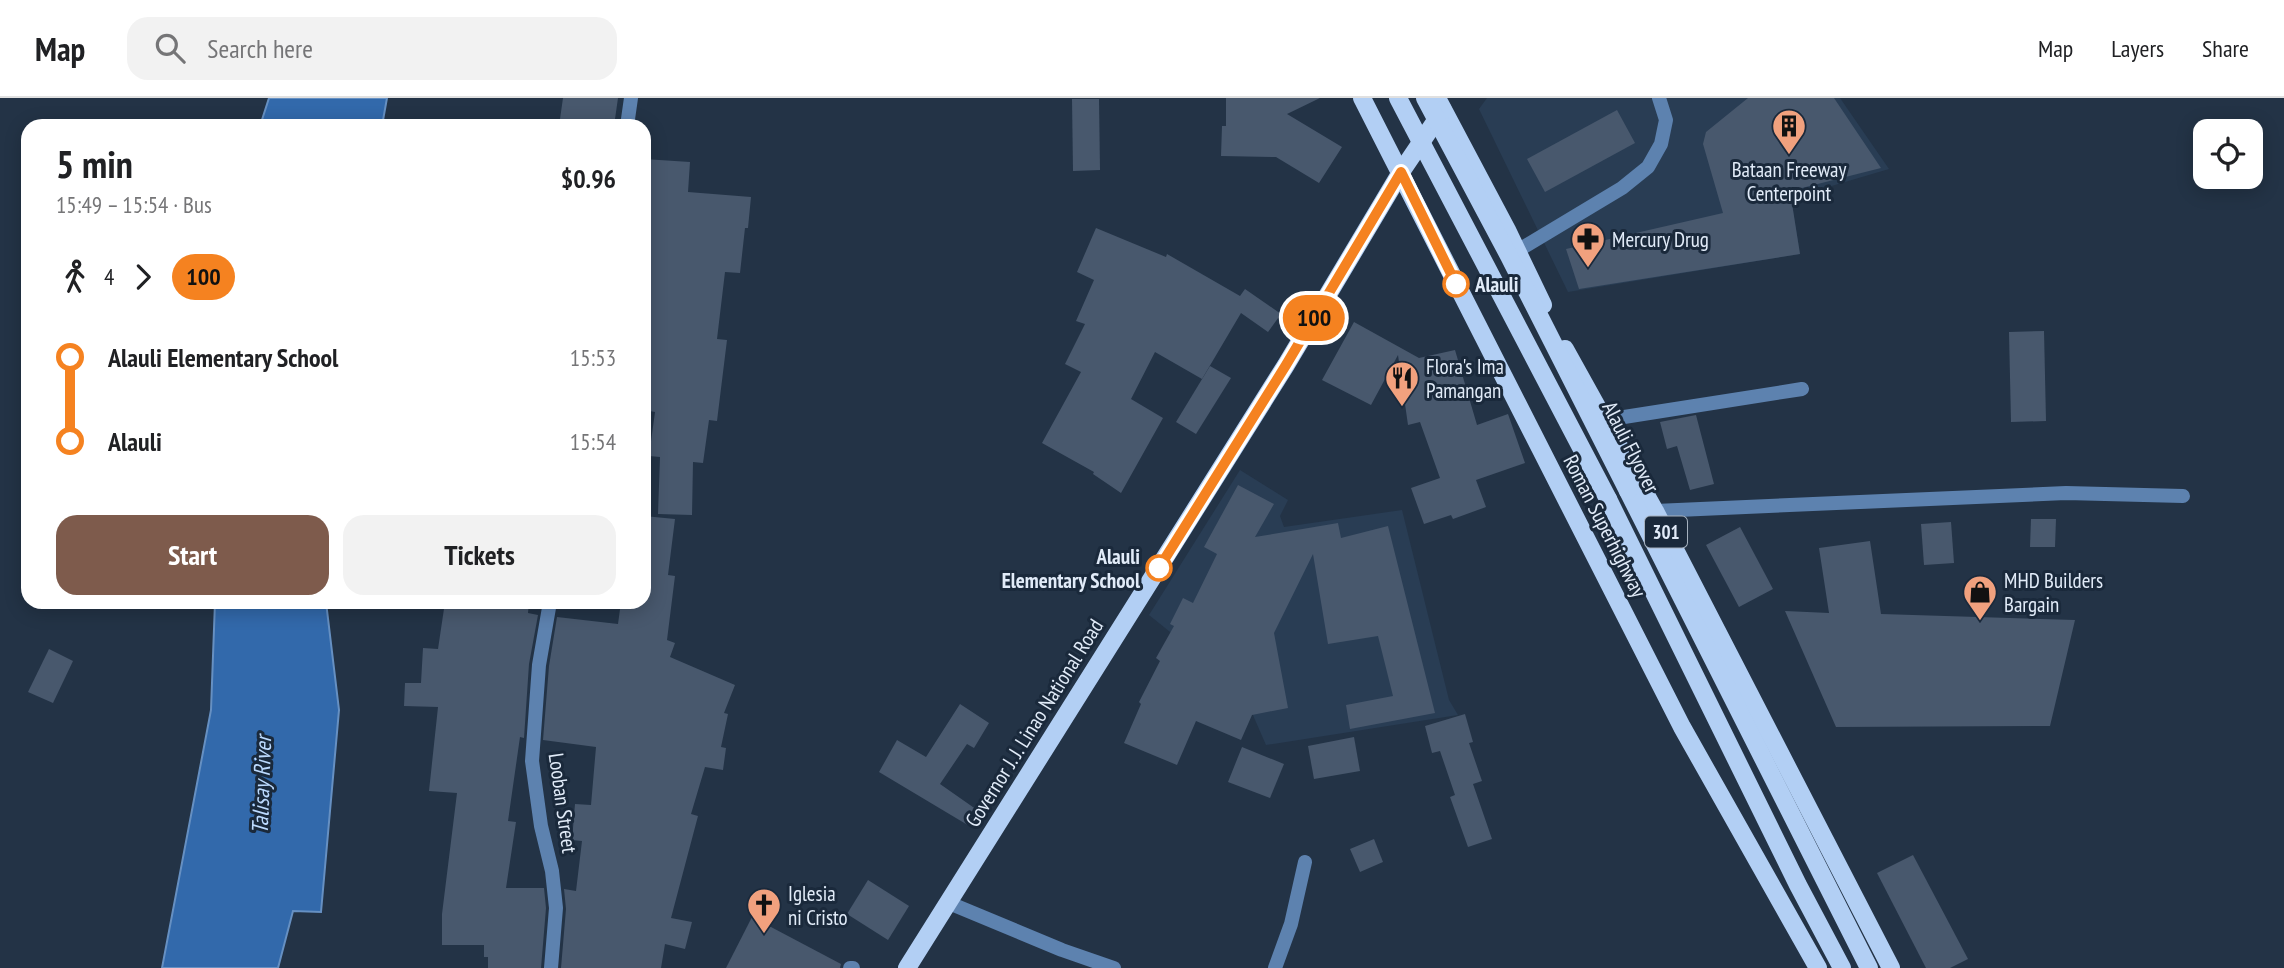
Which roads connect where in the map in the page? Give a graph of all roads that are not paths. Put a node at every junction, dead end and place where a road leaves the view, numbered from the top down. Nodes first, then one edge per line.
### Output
1 (631, 98) edge
2 (1362, 98) edge
3 (1398, 98) edge
4 (1425, 98) edge
5 (1659, 98) edge
6 (1440, 104) edge
7 (628, 119) edge
8 (1401, 172) junction
9 (1517, 251) junction
10 (1802, 389) dead end
11 (1605, 420) junction
12 (2183, 496) dead end
13 (1655, 511) junction
14 (549, 609) edge
15 (1305, 862) dead end
16 (949, 903) junction
17 (551, 968) edge
18 (907, 968) edge
19 (1114, 968) edge
20 (1275, 968) edge
21 (1818, 968) edge
22 (1842, 968) edge
23 (1869, 968) edge
24 (1891, 968) edge

1 - 7 street
2 - 8 main road, Roman Superhighway
3 - 22 main road, bridge
4 - 23 main road, Alauli Flyover, bridge
5 - 9 street
6 - 8 main road, Governor J. J. Linao National Road
6 - 9 main road, 301
8 - 16 main road, Governor J. J. Linao National Road
8 - 21 main road, Roman Superhighway
9 - 11 main road, 301
10 - 11 street
11 - 13 main road, 301
12 - 13 street
13 - 24 main road, 301
14 - 17 street, Looban Street
15 - 20 street
16 - 18 main road, Governor J. J. Linao National Road
16 - 19 street

